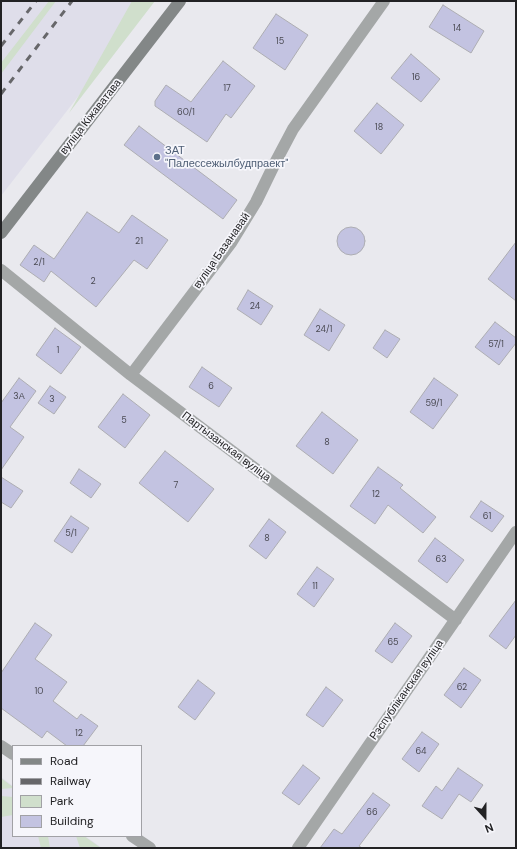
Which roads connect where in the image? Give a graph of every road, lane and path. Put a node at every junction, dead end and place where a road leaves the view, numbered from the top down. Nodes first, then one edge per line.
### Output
1 (180, 1) edge
2 (384, 1) edge
3 (1, 233) edge
4 (1, 270) edge
5 (131, 375) junction
6 (516, 532) edge
7 (456, 620) junction
8 (1, 746) edge
9 (12, 753) edge
10 (134, 837) edge
11 (150, 848) edge
12 (298, 848) edge

1 - 3 main road, вуліца Кіжаватава
2 - 5 street, вуліца Базанавай
4 - 5 street, Партызанская вуліца
5 - 7 street, Партызанская вуліца
6 - 7 street, Рэспубліканская вуліца
7 - 12 street, Рэспубліканская вуліца
8 - 9 street
10 - 11 street

